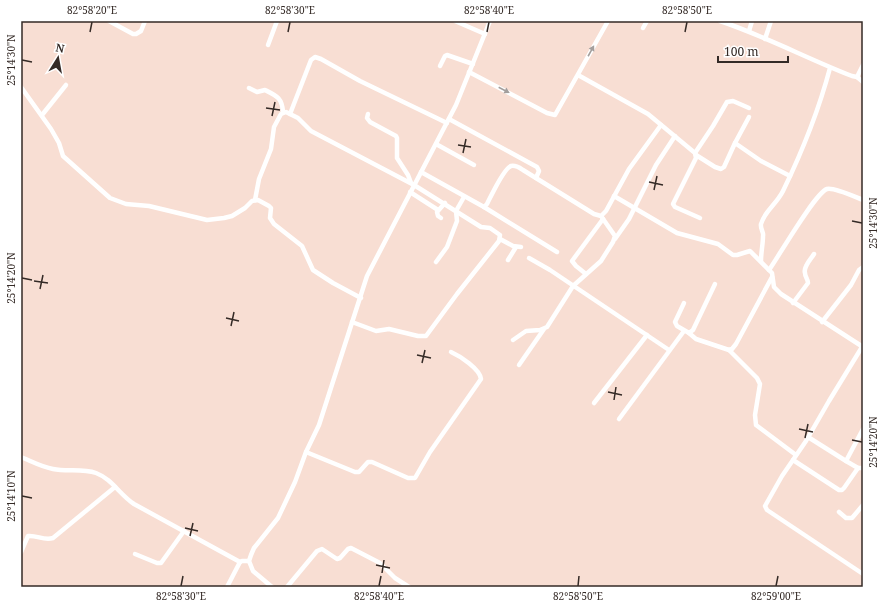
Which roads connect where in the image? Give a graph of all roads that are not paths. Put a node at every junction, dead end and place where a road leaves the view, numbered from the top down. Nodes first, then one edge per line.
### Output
1 (109, 21) edge
2 (145, 21) edge
3 (277, 21) edge
4 (455, 21) edge
5 (490, 21) edge
6 (608, 21) edge
7 (647, 21) edge
8 (720, 21) edge
9 (752, 21) edge
10 (771, 21) edge
11 (731, 23) edge
12 (643, 28) dead end
13 (749, 31) junction
14 (485, 34) junction
15 (765, 39) junction
16 (268, 45) dead end
17 (473, 64) junction
18 (863, 65) edge
19 (440, 66) dead end
20 (830, 68) junction
21 (469, 72) junction
22 (578, 75) junction
23 (857, 77) junction
24 (863, 82) edge
25 (66, 85) dead end
26 (249, 88) dead end
27 (22, 89) edge
28 (749, 108) dead end
29 (283, 112) junction
30 (290, 114) junction
31 (368, 114) dead end
32 (42, 115) junction
33 (749, 117) dead end
34 (448, 121) junction
35 (661, 125) junction
36 (675, 136) junction
37 (735, 142) junction
38 (436, 144) junction
39 (696, 154) junction
40 (474, 165) dead end
41 (421, 172) junction
42 (790, 176) junction
43 (536, 178) junction
44 (412, 184) junction
45 (410, 192) junction
46 (464, 196) junction
47 (614, 196) junction
48 (255, 200) junction
49 (863, 200) edge
50 (444, 204) junction
51 (484, 206) junction
52 (634, 209) junction
53 (438, 210) junction
54 (456, 211) junction
55 (602, 217) junction
56 (441, 218) dead end
57 (700, 218) dead end
58 (500, 239) junction
59 (615, 239) junction
60 (557, 252) dead end
61 (814, 254) dead end
62 (529, 258) dead end
63 (508, 260) dead end
64 (761, 261) junction
65 (436, 262) dead end
66 (863, 267) edge
67 (769, 270) junction
68 (586, 274) junction
69 (772, 277) junction
70 (715, 284) dead end
71 (573, 286) junction
72 (361, 298) junction
73 (684, 303) dead end
74 (793, 303) junction
75 (352, 322) junction
76 (822, 322) junction
77 (544, 329) junction
78 (684, 331) junction
79 (689, 333) junction
80 (647, 335) junction
81 (513, 340) dead end
82 (862, 347) edge
83 (669, 350) junction
84 (729, 350) junction
85 (451, 352) dead end
86 (519, 365) dead end
87 (594, 403) dead end
88 (619, 419) dead end
89 (863, 429) edge
90 (808, 437) junction
91 (306, 452) junction
92 (796, 455) junction
93 (21, 457) edge
94 (793, 460) junction
95 (846, 461) junction
96 (860, 468) edge
97 (115, 487) junction
98 (863, 505) edge
99 (839, 512) dead end
100 (184, 531) junction
101 (21, 552) edge
102 (135, 554) dead end
103 (249, 561) junction
104 (240, 562) junction
105 (863, 574) edge
106 (228, 587) edge
107 (272, 587) edge
108 (287, 587) edge
109 (409, 587) edge

1 - 2 street
3 - 16 street
4 - 14 street
5 - 14 street
22 -> 6 street
7 - 12 street
8 - 11 street
9 - 13 street
10 - 15 street
11 - 13 street
13 - 15 street
14 - 17 street
15 - 20 street
17 - 19 street
17 - 21 street
18 - 23 street
20 - 23 street
20 - 42 street
21 -> 22 street
21 - 34 street
22 - 35 street
23 - 24 street
25 - 32 street
26 - 29 street
27 - 32 street
28 - 39 street
29 - 30 street
29 - 48 street
30 - 34 street
30 - 44 street
31 - 44 street
32 - 48 street
33 - 37 street
34 - 38 street
34 - 43 street
35 - 36 street
35 - 47 street
36 - 39 street
36 - 52 street
37 - 39 street
37 - 42 street
38 - 40 street
38 - 41 street
39 - 57 street
41 - 44 street
41 - 46 street
42 - 64 street
43 - 51 street
43 - 55 street
44 - 45 street
44 - 50 street
45 - 53 street
45 - 72 street
46 - 51 street
46 - 54 street
47 - 52 street
47 - 55 street
48 - 72 street
49 - 67 street
50 - 53 street
50 - 54 street
51 - 60 street
52 - 59 street
52 - 64 street
53 - 56 street
54 - 58 street
54 - 65 street
55 - 59 street
55 - 68 street
58 - 63 street
58 - 75 street
59 - 68 street
61 - 74 street
62 - 71 street
64 - 67 street
66 - 76 street
67 - 69 street
68 - 71 street
69 - 74 street
69 - 84 street
70 - 79 street
71 - 77 street
71 - 80 street
72 - 75 street
73 - 78 street
74 - 76 street
75 - 91 street
76 - 82 street
77 - 81 street
77 - 86 street
78 - 79 street
78 - 83 street
79 - 84 street
80 - 83 street
80 - 87 street
82 - 90 street
83 - 88 street
84 - 92 street
85 - 91 street
89 - 95 street
90 - 92 street
90 - 95 street
91 - 103 street
92 - 94 street
93 - 97 street
94 - 96 street
94 - 105 street
95 - 96 street
97 - 100 street
97 - 101 street
98 - 99 street
100 - 102 street
100 - 104 street
103 - 104 street
103 - 107 street
104 - 106 street
108 - 109 street

